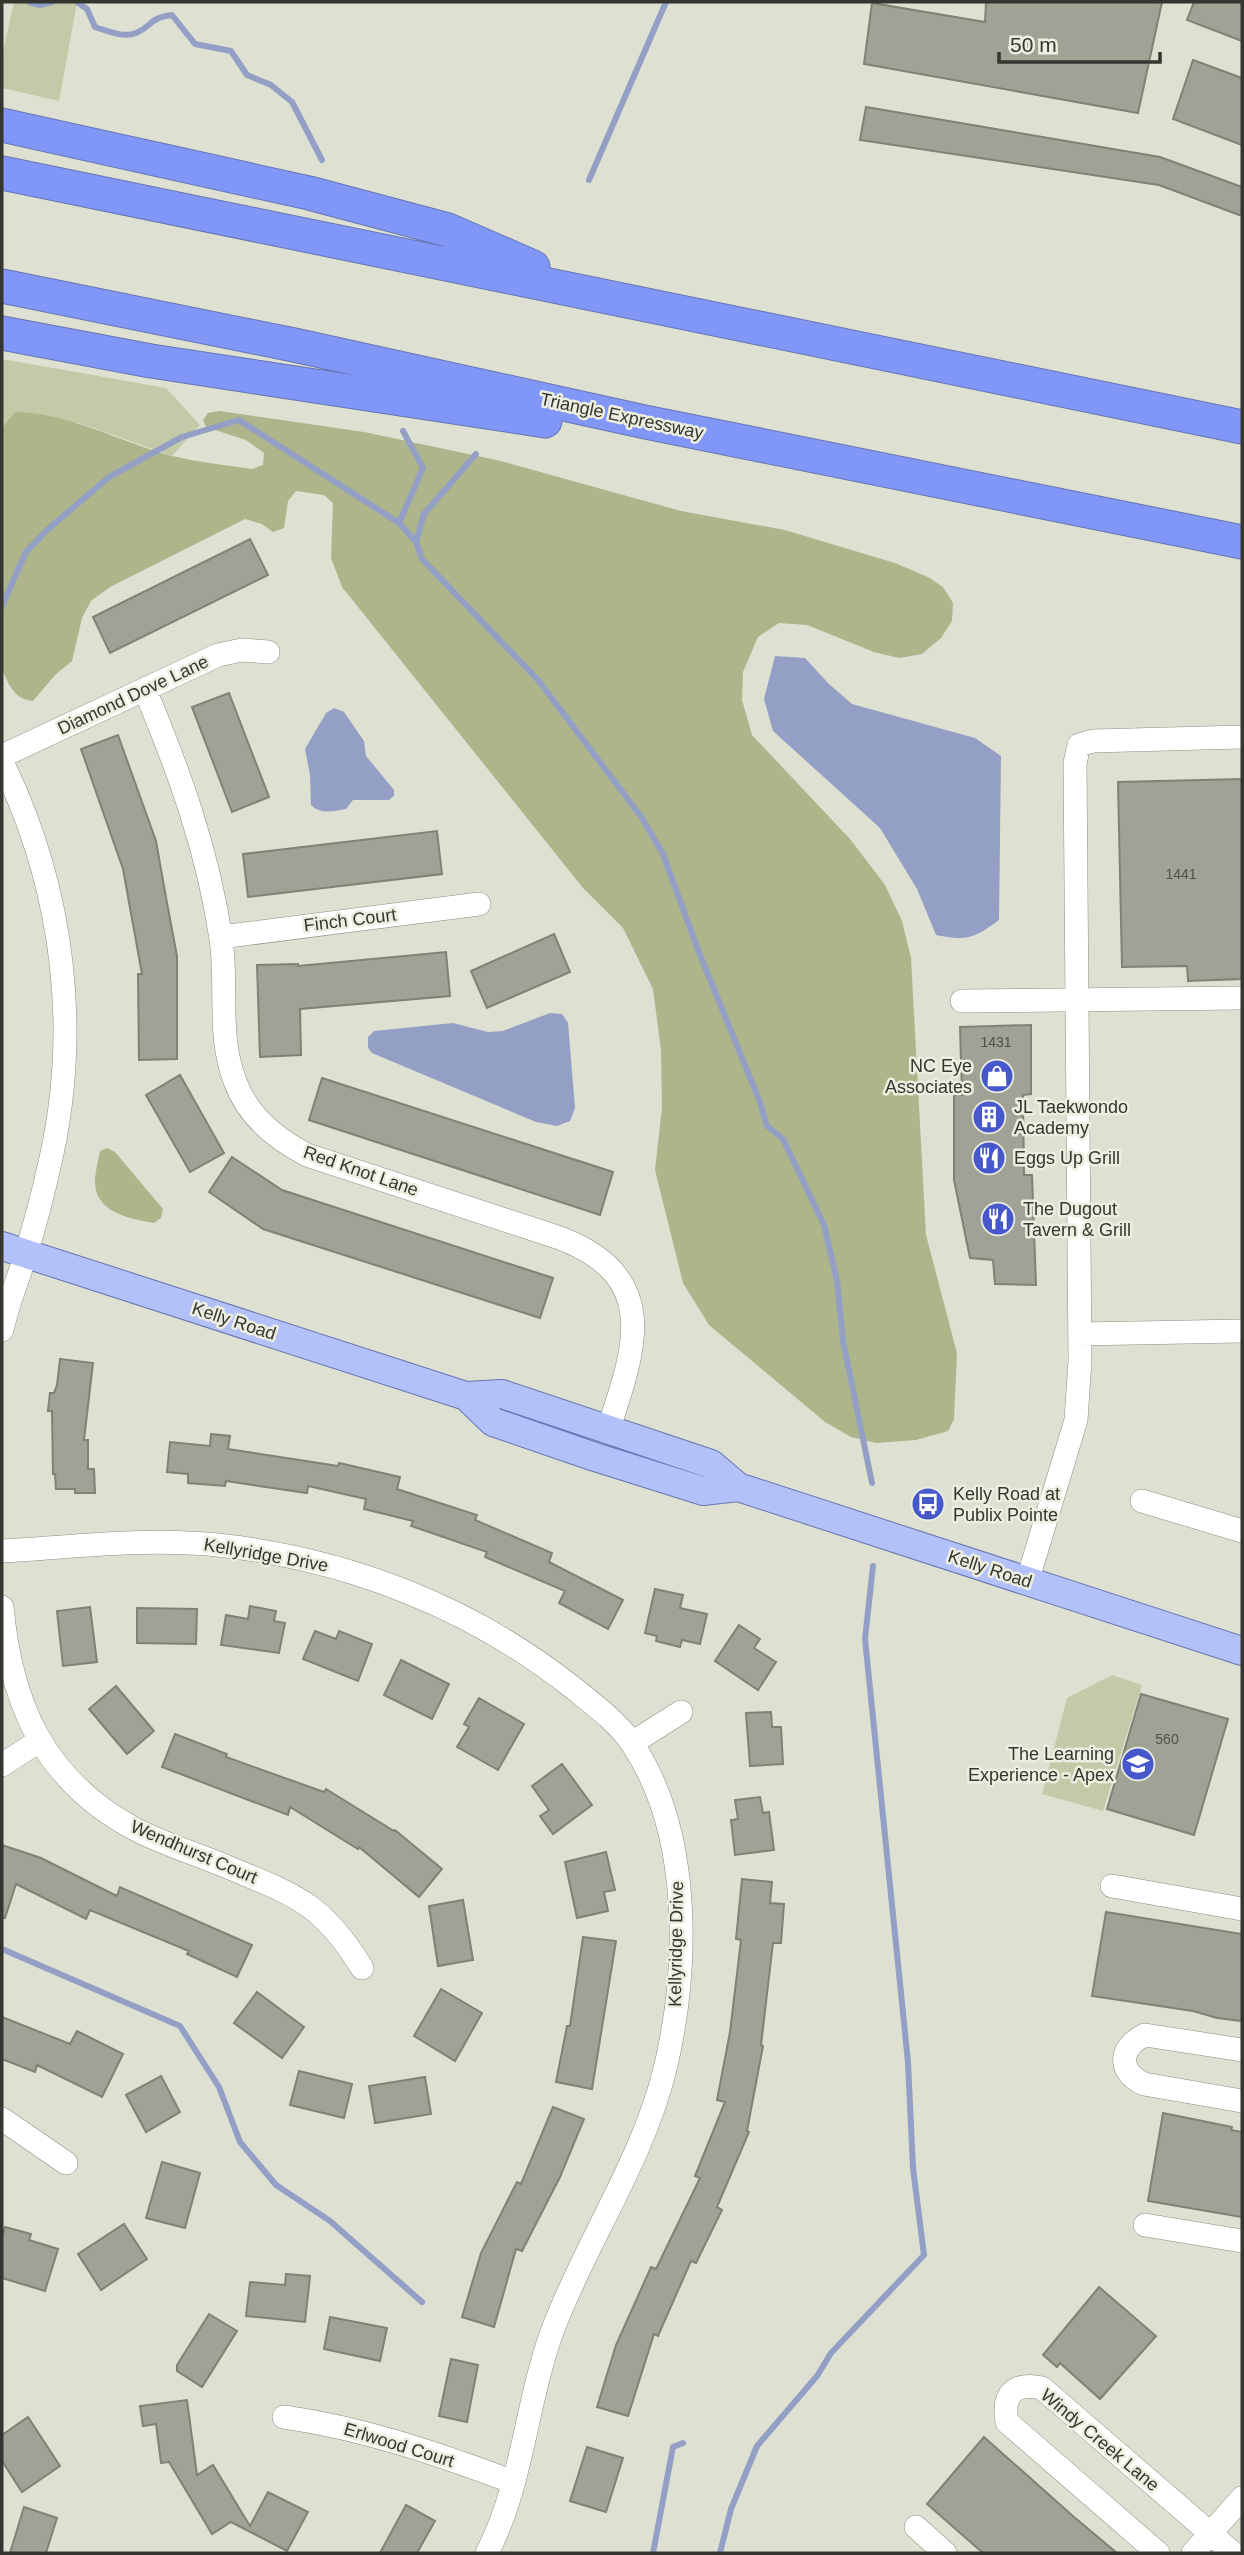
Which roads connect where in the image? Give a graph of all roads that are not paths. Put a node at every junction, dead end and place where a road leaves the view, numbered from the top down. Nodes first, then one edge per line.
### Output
1 (2, 125) edge
2 (2, 173) edge
3 (2, 286) edge
4 (593, 293) junction
5 (2, 332) edge
6 (645, 422) junction
7 (1242, 427) edge
8 (1242, 542) edge
9 (268, 652) dead end
10 (145, 690) junction
11 (1242, 737) edge
12 (2, 756) edge
13 (2, 762) edge
14 (479, 904) dead end
15 (221, 937) junction
16 (1242, 999) edge
17 (1078, 1000) junction
18 (962, 1001) dead end
19 (14, 1250) edge
20 (2, 1330) edge
21 (1242, 1331) edge
22 (1080, 1334) junction
23 (466, 1396) junction
24 (608, 1430) junction
25 (738, 1487) junction
26 (1143, 1501) dead end
27 (1242, 1531) edge
28 (2, 1552) edge
29 (1027, 1582) junction
30 (2, 1607) edge
31 (1242, 1651) edge
32 (681, 1712) dead end
33 (39, 1741) junction
34 (632, 1743) junction
35 (2, 1765) edge
36 (1112, 1886) dead end
37 (1242, 1909) edge
38 (362, 1968) dead end
39 (1242, 2050) edge
40 (1242, 2101) edge
41 (2, 2119) edge
42 (66, 2163) dead end
43 (1145, 2225) dead end
44 (1242, 2241) edge
45 (284, 2417) dead end
46 (513, 2482) junction
47 (1242, 2498) edge
48 (916, 2527) dead end
49 (1210, 2534) junction
50 (487, 2553) edge
51 (945, 2553) edge
52 (1158, 2553) edge
53 (1193, 2553) edge
54 (1233, 2553) edge

1 - 4 highway
2 - 4 highway
3 - 6 highway, Triangle Expressway
4 - 7 highway
5 - 6 highway
6 - 8 highway, Triangle Expressway
9 - 10 street, Diamond Dove Lane
10 - 12 street, Diamond Dove Lane
10 - 15 street, Red Knot Lane
11 - 17 street
13 - 19 street
14 - 15 street, Finch Court
15 - 24 street, Red Knot Lane
16 - 17 street
17 - 18 street
17 - 22 street
19 - 20 street
19 - 23 main road, Kelly Road
21 - 22 street
22 - 29 street
23 - 24 main road, Kelly Road
23 - 25 main road, Kelly Road
24 - 25 main road, Kelly Road
25 - 29 main road, Kelly Road
26 - 27 street
28 - 34 street, Kellyridge Drive
29 - 31 main road, Kelly Road
30 - 33 street, Wendhurst Court
32 - 34 street
33 - 35 street
33 - 38 street, Wendhurst Court
34 - 46 street, Kellyridge Drive
36 - 37 street
39 - 40 street
41 - 42 street
43 - 44 street
45 - 46 street, Erlwood Court
46 - 50 street, Kellyridge Drive
47 - 49 street
48 - 51 street
49 - 52 street, Windy Creek Lane
49 - 53 street
49 - 54 street, Windy Creek Lane

